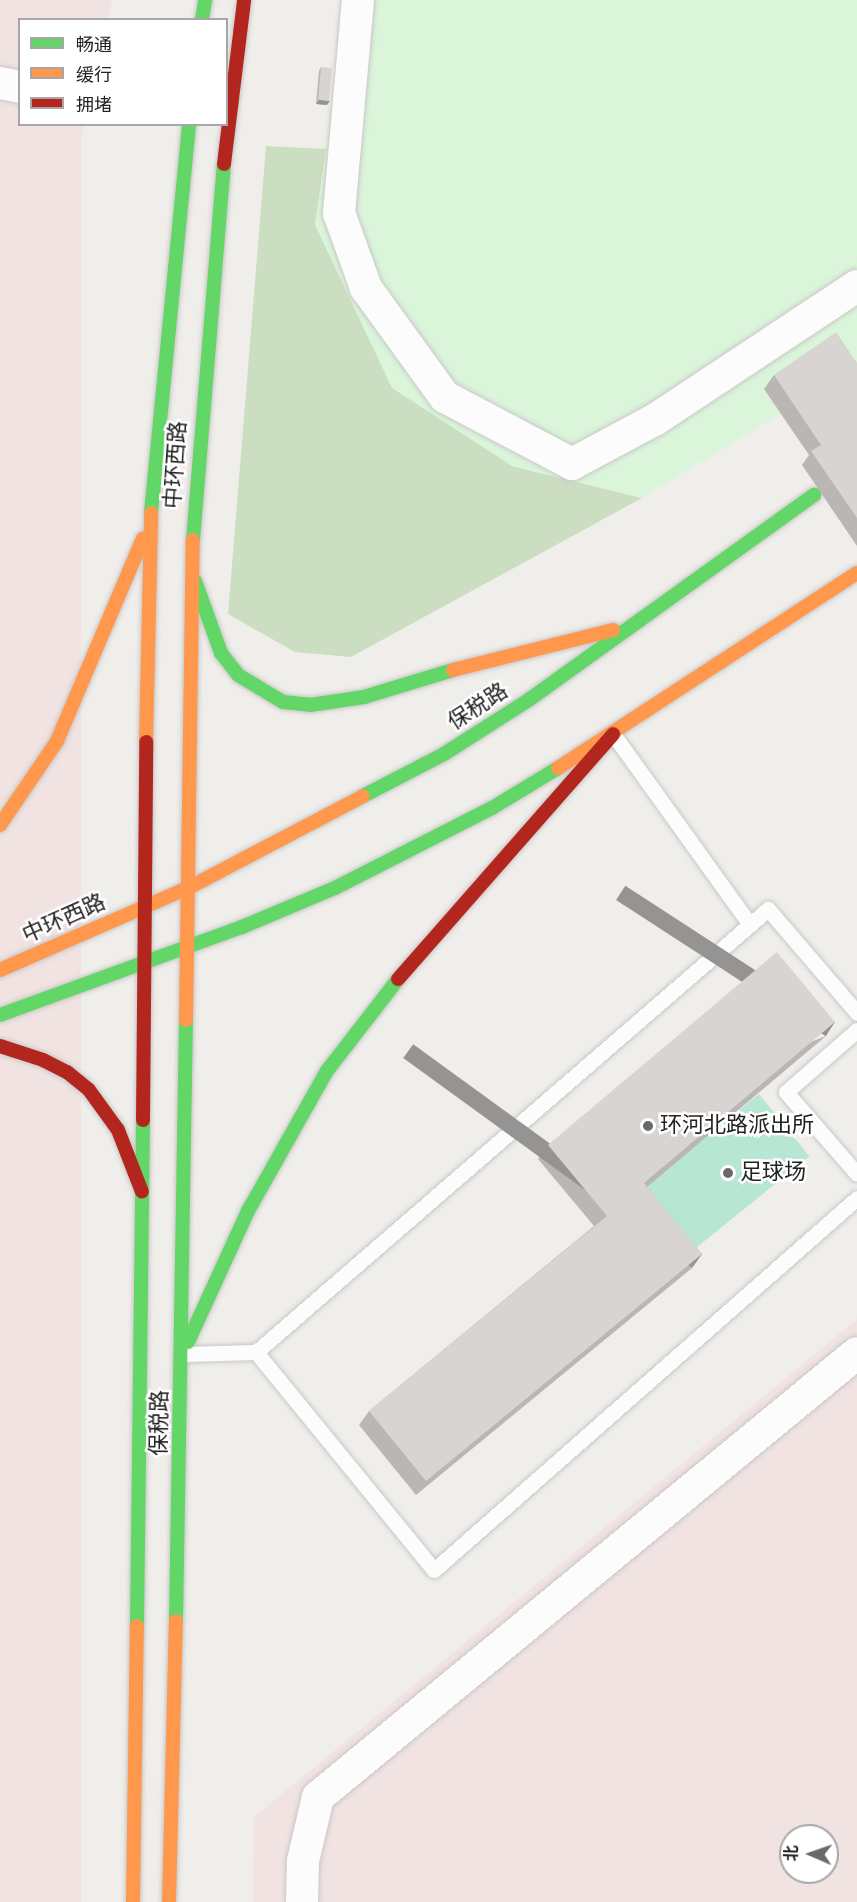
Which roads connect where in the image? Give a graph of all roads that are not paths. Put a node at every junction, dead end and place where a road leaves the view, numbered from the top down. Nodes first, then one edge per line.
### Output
1 (205, 0) edge
2 (244, 0) edge
3 (358, 0) edge
4 (202, 18) edge
5 (0, 83) edge
6 (18, 87) edge
7 (228, 115) edge
8 (189, 126) edge
9 (227, 126) edge
10 (857, 286) edge
11 (814, 495) dead end
12 (151, 517) junction
13 (191, 560) junction
14 (857, 573) edge
15 (627, 627) junction
16 (613, 734) junction
17 (0, 825) edge
18 (190, 887) junction
19 (145, 907) junction
20 (750, 925) junction
21 (189, 944) junction
22 (146, 960) junction
23 (0, 970) edge
24 (857, 1013) edge
25 (0, 1015) edge
26 (857, 1030) edge
27 (0, 1046) edge
28 (857, 1174) edge
29 (143, 1197) junction
30 (857, 1198) edge
31 (256, 1352) junction
32 (857, 1353) edge
33 (183, 1354) junction
34 (133, 1902) edge
35 (169, 1902) edge
36 (302, 1902) edge

1 - 4 main road
2 - 7 main road, 中环西路
3 - 10 street
5 - 6 street
8 - 12 main road, 中环西路
9 - 13 main road, 中环西路
11 - 15 main road, 保税路
12 - 17 main road
12 - 19 main road, 中环西路
13 - 15 main road
13 - 18 main road, 中环西路
14 - 16 main road
15 - 18 main road, 保税路
16 - 20 lane
16 - 21 main road
16 - 33 main road
18 - 19 main road, 中环西路
18 - 21 main road, 保税路
19 - 22 main road, 中环西路
19 - 23 main road, 中环西路
20 - 24 lane
20 - 31 lane
21 - 22 main road
21 - 33 main road, 保税路
22 - 25 main road
22 - 29 main road, 保税路
26 - 28 lane
27 - 29 main road
29 - 34 main road, 保税路
30 - 31 lane
31 - 33 lane
32 - 36 street
33 - 35 main road, 保税路

